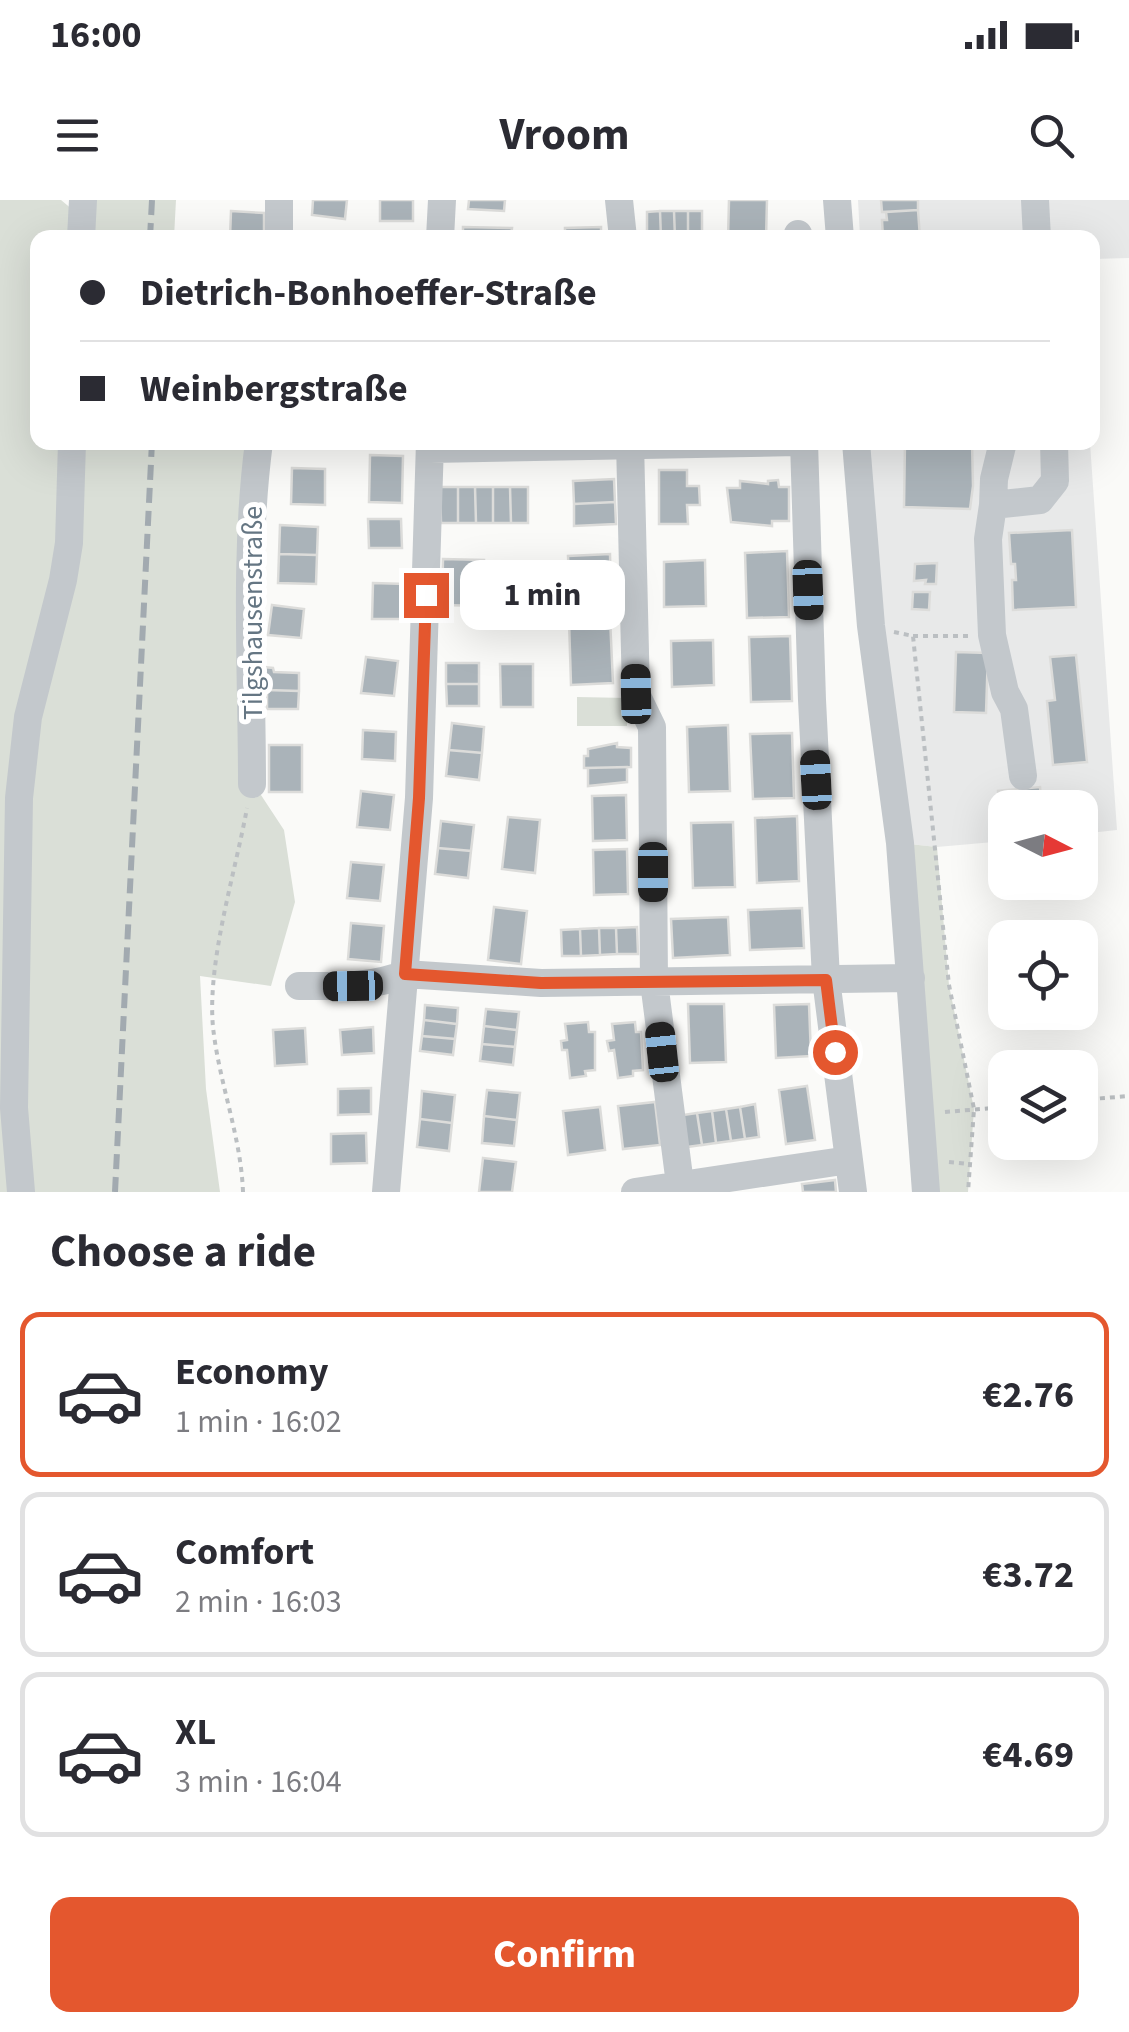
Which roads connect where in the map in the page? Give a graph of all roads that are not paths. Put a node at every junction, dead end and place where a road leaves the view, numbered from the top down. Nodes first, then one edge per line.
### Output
1 (83, 200) edge
2 (280, 200) edge
3 (442, 200) edge
4 (619, 200) edge
5 (837, 200) edge
6 (1035, 200) edge
7 (81, 230) edge
8 (278, 230) edge
9 (440, 230) edge
10 (622, 230) edge
11 (839, 230) edge
12 (1037, 230) edge
13 (72, 450) edge
14 (257, 450) edge
15 (430, 450) edge
16 (630, 450) edge
17 (800, 450) edge
18 (857, 450) edge
19 (1000, 450) edge
20 (1054, 450) edge
21 (993, 504) junction
22 (1023, 776) dead end
23 (252, 784) road end
24 (405, 974) junction
25 (911, 978) junction
26 (826, 980) junction
27 (654, 982) junction
28 (299, 986) dead end
29 (849, 1160) junction
30 (680, 1189) edge
31 (21, 1192) edge
32 (386, 1192) edge
33 (635, 1192) edge
34 (853, 1192) edge
35 (926, 1192) edge

1 - 7 street
2 - 8 street
3 - 9 street
4 - 10 street
5 - 11 street
6 - 12 street
13 - 31 street
14 - 23 street, Tilgshausenstraße
15 - 24 street
16 - 27 street
17 - 26 street
18 - 25 street
19 - 21 street
20 - 21 street
21 - 22 street
24 - 27 street
24 - 28 street
24 - 32 street
25 - 26 street
25 - 35 street
26 - 27 street
26 - 29 street
27 - 30 street
29 - 30 street
29 - 34 street
30 - 33 street

